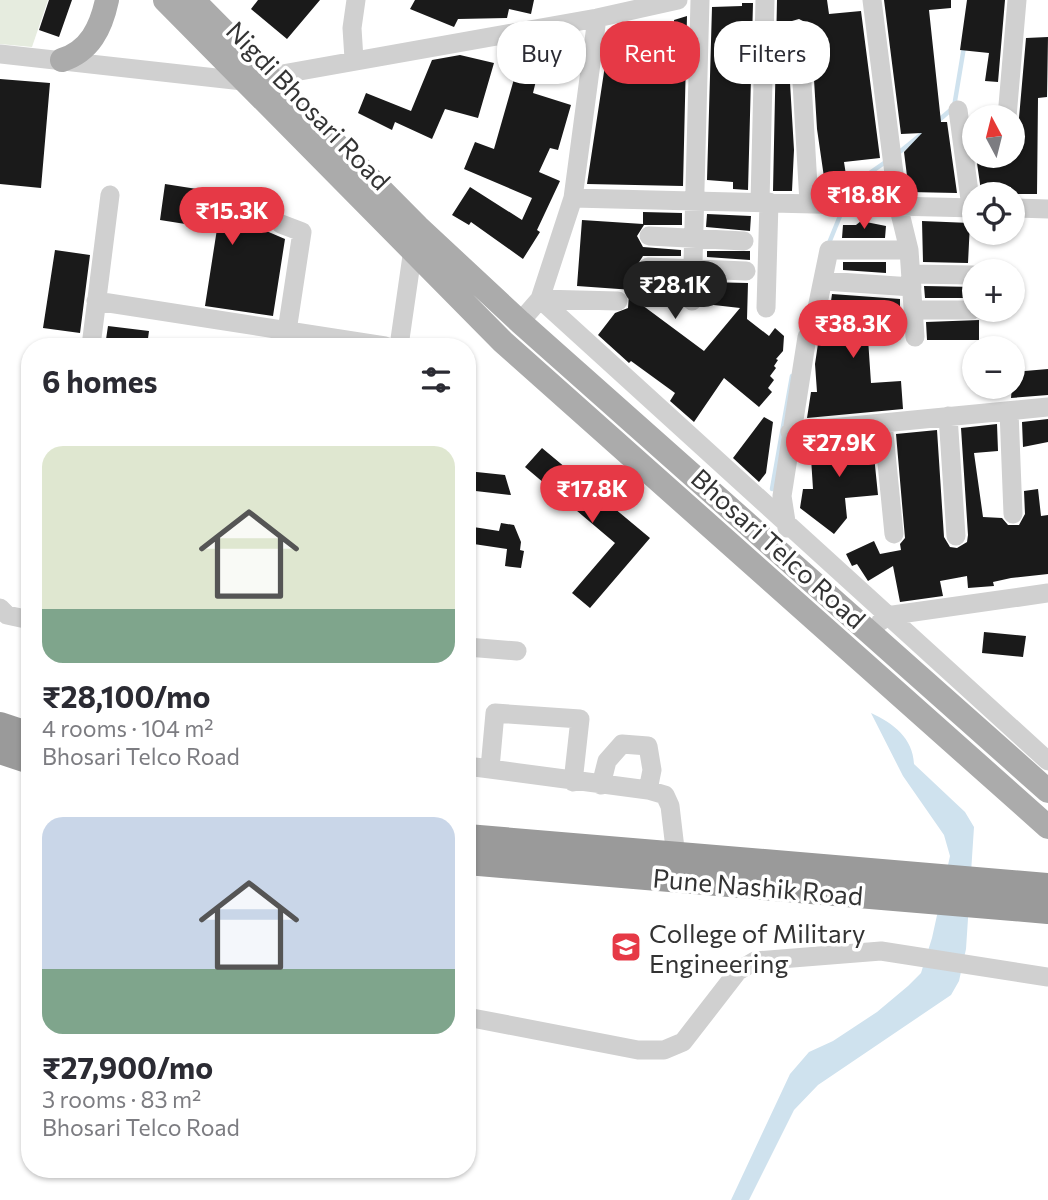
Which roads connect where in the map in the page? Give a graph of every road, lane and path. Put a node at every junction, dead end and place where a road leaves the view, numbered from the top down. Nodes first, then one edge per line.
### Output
1 (107, 0) edge
2 (165, 0) edge
3 (193, 0) edge
4 (678, 0) edge
5 (699, 0) edge
6 (765, 0) edge
7 (872, 0) edge
8 (1017, 0) edge
9 (358, 2) edge
10 (597, 18) junction
11 (0, 54) edge
12 (354, 59) junction
13 (62, 60) junction
14 (268, 76) junction
15 (243, 81) junction
16 (802, 84) edge
17 (1008, 105) edge
18 (958, 110) dead end
19 (969, 182) edge
20 (110, 195) dead end
21 (573, 198) junction
22 (695, 201) junction
23 (764, 202) junction
24 (808, 203) junction
25 (898, 205) junction
26 (962, 208) edge
27 (1025, 208) edge
28 (1048, 209) edge
29 (281, 224) dead end
30 (418, 227) junction
31 (649, 236) dead end
32 (694, 238) junction
33 (744, 241) dead end
34 (909, 250) junction
35 (412, 252) junction
36 (648, 267) dead end
37 (693, 268) junction
38 (746, 271) dead end
39 (962, 276) edge
40 (911, 280) junction
41 (824, 281) junction
42 (540, 299) junction
43 (618, 300) dead end
44 (96, 301) junction
45 (692, 301) dead end
46 (766, 308) dead end
47 (914, 310) junction
48 (962, 310) edge
49 (815, 318) dead end
50 (520, 322) junction
51 (287, 331) junction
52 (807, 337) dead end
53 (915, 337) dead end
54 (92, 338) edge
55 (317, 338) edge
56 (400, 338) edge
57 (1048, 407) edge
58 (1009, 411) junction
59 (948, 416) junction
60 (883, 422) junction
61 (790, 432) junction
62 (1013, 514) dead end
63 (787, 525) junction
64 (894, 534) dead end
65 (956, 536) dead end
66 (792, 564) junction
67 (1048, 593) edge
68 (0, 608) edge
69 (21, 618) edge
70 (878, 624) junction
71 (476, 648) edge
72 (517, 651) dead end
73 (0, 726) edge
74 (21, 733) edge
75 (0, 750) edge
76 (21, 757) edge
77 (1048, 761) edge
78 (476, 766) edge
79 (490, 768) junction
80 (573, 782) junction
81 (601, 785) junction
82 (648, 790) junction
83 (1048, 791) edge
84 (1048, 827) edge
85 (476, 839) edge
86 (676, 857) junction
87 (476, 862) edge
88 (1048, 887) edge
89 (1048, 910) edge
90 (1048, 978) edge
91 (476, 1019) edge

1 - 13 main road
2 - 15 main road, Nigdi Bhosari Road
3 - 14 main road, Nigdi Bhosari Road
4 - 10 street
5 - 22 street
6 - 23 street
7 - 25 street
8 - 17 street
9 - 12 street
10 - 12 street
10 - 21 street
11 - 13 street
12 - 14 street
13 - 15 street
14 - 15 street
14 - 30 main road, Nigdi Bhosari Road
15 - 35 main road, Nigdi Bhosari Road
16 - 24 street
18 - 19 street
20 - 44 street
21 - 22 street
21 - 42 street
22 - 23 street
22 - 32 street
23 - 24 street
23 - 46 street
24 - 25 street
25 - 26 street
25 - 34 street
27 - 28 street
29 - 51 street
30 - 35 street
30 - 50 main road, Bhosari Telco Road
31 - 32 street
32 - 33 street
32 - 37 street
34 - 40 street
34 - 41 street
35 - 56 street
35 - 84 main road, Bhosari Telco Road
36 - 37 street
37 - 38 street
37 - 45 street
39 - 40 street
40 - 41 street
40 - 47 street
41 - 49 street
42 - 43 street
42 - 50 street
42 - 63 street
44 - 51 street
44 - 54 street
47 - 48 street
47 - 53 street
50 - 66 main road, Bhosari Telco Road
51 - 55 street
52 - 61 street
57 - 58 street
58 - 59 street
58 - 62 street
59 - 60 street
59 - 65 street
60 - 61 street
60 - 64 street
61 - 63 street
63 - 66 street
63 - 70 street
66 - 70 main road, Bhosari Telco Road
67 - 70 street
68 - 69 street
70 - 77 street
70 - 83 main road, Bhosari Telco Road
71 - 72 street
73 - 74 highway
75 - 76 highway
78 - 79 street
79 - 80 street
79 - 80 street
80 - 81 street
81 - 82 street
81 - 82 street
82 - 86 street
85 - 86 highway, Pune Nashik Road
86 - 88 highway, Pune Nashik Road
87 - 89 highway, Pune Nashik Road
90 - 91 street

